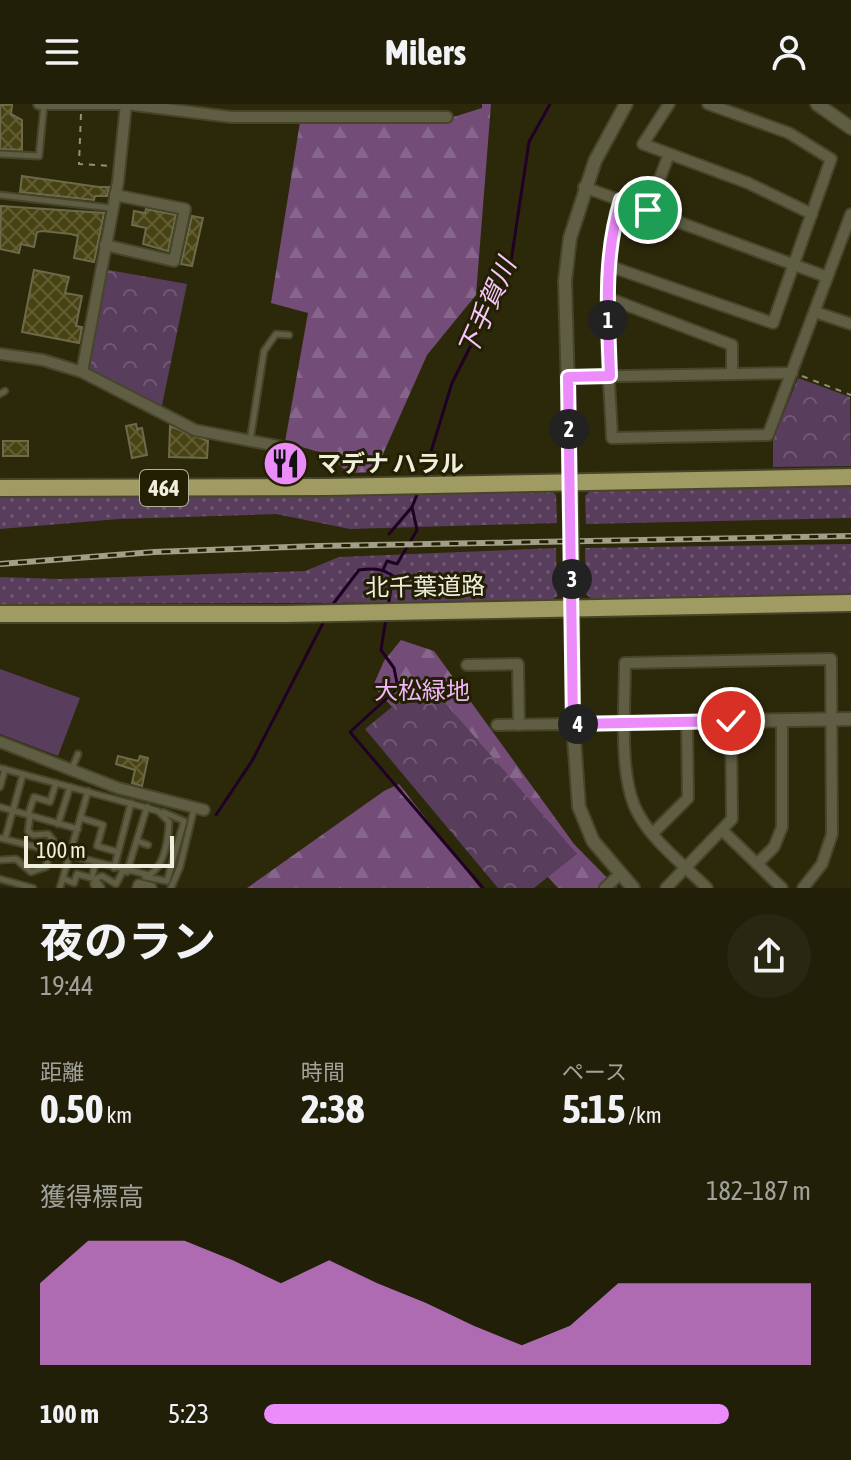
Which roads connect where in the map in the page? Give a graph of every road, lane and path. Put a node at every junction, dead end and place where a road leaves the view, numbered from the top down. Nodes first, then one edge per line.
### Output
1 (42, 104) edge
2 (126, 104) edge
3 (626, 104) edge
4 (669, 104) edge
5 (708, 104) edge
6 (817, 104) edge
7 (150, 106) edge
8 (81, 107) junction
9 (447, 117) dead end
10 (851, 128) edge
11 (0, 154) edge
12 (669, 154) junction
13 (120, 167) junction
14 (584, 187) junction
15 (0, 195) edge
16 (115, 195) junction
17 (621, 200) junction
18 (111, 208) junction
19 (648, 210) junction
20 (812, 214) junction
21 (851, 214) edge
22 (105, 245) junction
23 (794, 265) junction
24 (609, 266) junction
25 (827, 277) junction
26 (608, 298) junction
27 (815, 312) junction
28 (851, 324) edge
29 (289, 335) dead end
30 (0, 354) edge
31 (82, 372) junction
32 (732, 374) junction
33 (795, 374) junction
34 (610, 376) junction
35 (568, 377) junction
36 (851, 395) edge
37 (250, 441) junction
38 (851, 477) edge
39 (0, 488) edge
40 (294, 488) junction
41 (571, 491) junction
42 (572, 601) junction
43 (851, 603) edge
44 (0, 614) edge
45 (467, 665) dead end
46 (831, 719) junction
47 (851, 719) edge
48 (782, 720) junction
49 (731, 721) junction
50 (687, 722) junction
51 (626, 723) junction
52 (573, 724) junction
53 (497, 725) dead end
54 (519, 725) junction
55 (0, 742) edge
56 (78, 754) dead end
57 (3, 769) edge
58 (71, 772) junction
59 (23, 774) junction
60 (56, 783) junction
61 (70, 787) junction
62 (0, 788) edge
63 (8, 790) dead end
64 (88, 791) junction
65 (131, 803) junction
66 (0, 807) edge
67 (147, 807) junction
68 (199, 809) joint
69 (12, 811) junction
70 (158, 811) junction
71 (29, 816) junction
72 (81, 818) junction
73 (58, 824) junction
74 (78, 829) junction
75 (723, 831) junction
76 (653, 833) junction
77 (3, 838) edge
78 (137, 841) junction
79 (148, 845) dead end
80 (51, 852) junction
81 (118, 852) junction
82 (70, 857) junction
83 (0, 860) edge
84 (95, 864) junction
85 (757, 864) junction
86 (114, 868) junction
87 (686, 868) junction
88 (125, 872) junction
89 (135, 874) junction
90 (619, 875) junction
91 (0, 879) edge
92 (64, 879) junction
93 (97, 886) edge
94 (33, 888) edge
95 (60, 888) edge
96 (138, 888) edge
97 (151, 888) edge
98 (171, 888) edge
99 (605, 888) edge
100 (633, 888) edge
101 (666, 888) edge
102 (707, 888) edge
103 (782, 888) edge
104 (803, 888) edge

1 - 8 street
1 - 11 lane
2 - 7 street
2 - 8 street
2 - 13 street
3 - 14 street
4 - 12 street
5 - 20 street
6 - 10 street
7 - 9 street
8 - 13 path
12 - 19 street
12 - 20 street
13 - 16 street
14 - 17 street
14 - 35 street
15 - 18 lane
16 - 18 street
16 - 22 street
17 - 19 street
17 - 24 street
18 - 22 street
19 - 23 street
20 - 23 street
21 - 25 street
22 - 31 street
23 - 24 street
23 - 25 street
24 - 26 street
25 - 27 street
26 - 32 street
26 - 34 street
27 - 28 street
27 - 33 street
29 - 37 lane
30 - 31 street
31 - 37 street
32 - 33 street
32 - 34 street
33 - 34 street
33 - 36 path
34 - 35 street
35 - 41 street
37 - 40 street
38 - 41 highway, 464
39 - 40 highway, 464
40 - 41 highway, 464
41 - 42 street, bridge
42 - 43 highway, 北千葉道路
42 - 44 highway, 北千葉道路
42 - 52 street
45 - 54 street
46 - 47 street
46 - 48 street
46 - 51 street
46 - 104 street
48 - 49 street
48 - 85 street
49 - 50 street
49 - 75 street
50 - 51 street
50 - 76 street
51 - 52 street
51 - 76 street
52 - 54 street
52 - 90 street
53 - 54 street
55 - 58 street
56 - 58 lane
57 - 59 lane
57 - 62 lane
58 - 68 street
59 - 60 lane
59 - 69 lane
60 - 61 lane
60 - 71 lane
61 - 64 lane
61 - 73 lane
62 - 63 lane
64 - 65 lane
64 - 72 lane
65 - 67 lane
65 - 81 lane
66 - 69 lane
67 - 70 lane
67 - 78 lane
68 - 98 lane
69 - 71 lane
69 - 77 lane
70 - 89 lane
70 - 89 lane
71 - 73 lane
71 - 80 lane
72 - 74 lane
72 - 81 lane
73 - 74 lane
74 - 82 lane
75 - 85 street
75 - 87 street
76 - 87 street
77 - 80 lane
78 - 79 lane
78 - 88 lane
80 - 82 lane
80 - 83 lane
81 - 86 lane
82 - 84 lane
82 - 92 lane
84 - 86 lane
84 - 92 lane
85 - 103 street
86 - 88 lane
87 - 101 street
87 - 102 street
88 - 89 lane
88 - 93 lane
90 - 99 street
90 - 100 street
91 - 94 lane
92 - 95 lane
96 - 97 street

